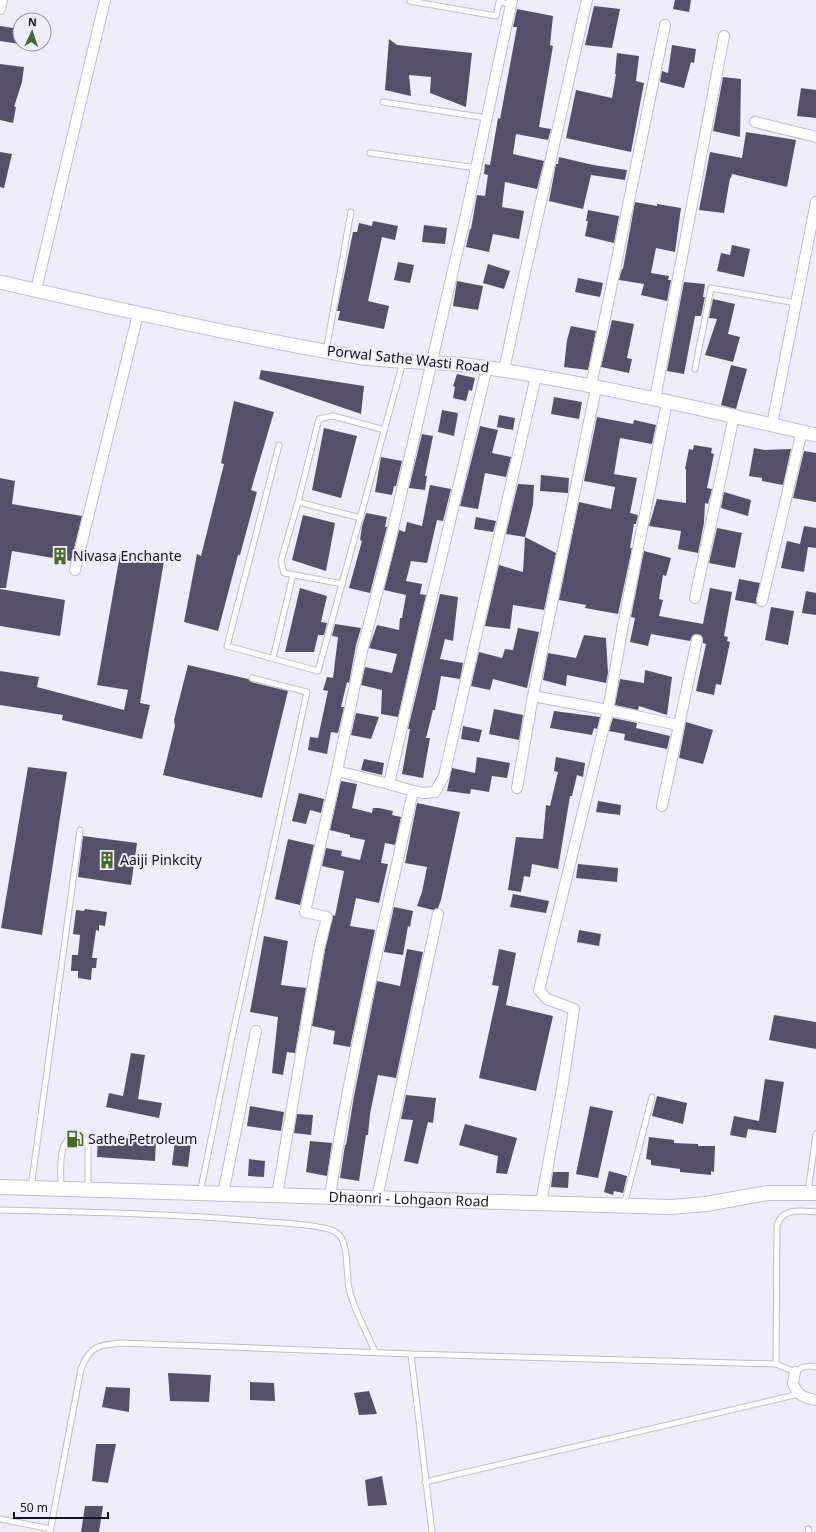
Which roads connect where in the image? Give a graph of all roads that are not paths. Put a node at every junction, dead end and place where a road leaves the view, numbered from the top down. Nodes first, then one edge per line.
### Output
1 (2, 0) edge
2 (105, 0) edge
3 (587, 0) edge
4 (410, 1) edge
5 (511, 2) edge
6 (0, 9) edge
7 (665, 25) dead end
8 (724, 36) dead end
9 (384, 102) dead end
10 (487, 118) junction
11 (755, 122) dead end
12 (816, 137) edge
13 (370, 153) dead end
14 (477, 168) junction
15 (816, 202) edge
16 (351, 212) dead end
17 (0, 282) edge
18 (36, 290) junction
19 (796, 303) junction
20 (138, 314) junction
21 (326, 351) junction
22 (404, 361) junction
23 (432, 362) junction
24 (487, 367) junction
25 (696, 369) dead end
26 (504, 370) junction
27 (536, 376) junction
28 (594, 387) junction
29 (661, 401) junction
30 (734, 416) junction
31 (772, 425) junction
32 (385, 430) junction
33 (802, 432) junction
34 (816, 435) edge
35 (279, 445) dead end
36 (298, 502) junction
37 (361, 518) junction
38 (75, 570) dead end
39 (294, 575) junction
40 (342, 584) junction
41 (695, 598) dead end
42 (762, 601) dead end
43 (697, 640) dead end
44 (273, 658) junction
45 (252, 678) dead end
46 (533, 696) junction
47 (608, 710) junction
48 (678, 725) junction
49 (337, 771) junction
50 (389, 784) junction
51 (517, 788) dead end
52 (413, 790) junction
53 (662, 806) dead end
54 (80, 830) dead end
55 (438, 914) dead end
56 (256, 1031) dead end
57 (652, 1097) dead end
58 (816, 1134) edge
59 (0, 1187) edge
60 (31, 1188) junction
61 (61, 1189) junction
62 (88, 1190) junction
63 (812, 1193) edge
64 (200, 1194) junction
65 (223, 1194) junction
66 (277, 1195) junction
67 (330, 1197) junction
68 (377, 1198) junction
69 (541, 1203) junction
70 (624, 1206) junction
71 (0, 1210) edge
72 (816, 1212) edge
73 (375, 1352) junction
74 (412, 1354) junction
75 (776, 1364) junction
76 (816, 1367) edge
77 (795, 1372) junction
78 (799, 1394) junction
79 (816, 1400) edge
80 (425, 1482) junction
81 (0, 1519) edge
82 (50, 1530) edge
83 (432, 1532) edge

1 - 6 street
2 - 18 street
3 - 26 street
4 - 5 lane
5 - 10 street
7 - 28 street
8 - 29 street
9 - 10 lane
10 - 14 street
11 - 12 street
13 - 14 lane
14 - 23 street
15 - 19 street
16 - 21 lane
17 - 18 street, Porwal Sathe Wasti Road
18 - 20 street, Porwal Sathe Wasti Road
19 - 25 lane
19 - 31 street
20 - 21 street, Porwal Sathe Wasti Road
20 - 38 street
21 - 22 street, Porwal Sathe Wasti Road
22 - 23 street, Porwal Sathe Wasti Road
22 - 32 lane
23 - 24 street, Porwal Sathe Wasti Road
23 - 49 street
24 - 26 street, Porwal Sathe Wasti Road
24 - 50 street
26 - 27 street, Porwal Sathe Wasti Road
27 - 28 street, Porwal Sathe Wasti Road
27 - 52 street
28 - 29 street, Porwal Sathe Wasti Road
28 - 46 street
29 - 30 street, Porwal Sathe Wasti Road
29 - 47 street
30 - 31 street, Porwal Sathe Wasti Road
30 - 41 street
31 - 33 street, Porwal Sathe Wasti Road
32 - 36 lane
32 - 37 lane
33 - 34 street, Porwal Sathe Wasti Road
33 - 42 street
35 - 44 lane
36 - 37 lane
36 - 39 lane
37 - 40 lane
39 - 40 lane
39 - 44 lane
40 - 44 lane
43 - 48 street
45 - 64 lane
46 - 47 street
46 - 51 street
47 - 48 street
47 - 69 street
48 - 53 street
49 - 50 street
49 - 66 street
50 - 52 street
52 - 67 street
54 - 60 lane
55 - 68 street
56 - 65 street
57 - 70 lane
58 - 63 lane
59 - 60 main road, Dhaonri - Lohgaon Road
60 - 61 main road, Dhaonri - Lohgaon Road
61 - 62 main road, Dhaonri - Lohgaon Road
61 - 62 lane
62 - 64 main road, Dhaonri - Lohgaon Road
63 - 70 main road, Dhaonri - Lohgaon Road
64 - 65 main road, Dhaonri - Lohgaon Road
65 - 66 main road, Dhaonri - Lohgaon Road
66 - 67 main road, Dhaonri - Lohgaon Road
67 - 68 main road, Dhaonri - Lohgaon Road
68 - 69 main road, Dhaonri - Lohgaon Road
69 - 70 main road, Dhaonri - Lohgaon Road
71 - 73 lane
72 - 75 lane
73 - 74 lane
73 - 82 lane
74 - 75 lane
74 - 80 lane
75 - 77 lane
76 - 77 lane
77 - 78 street
78 - 79 street
78 - 80 lane
80 - 83 lane
81 - 82 lane

